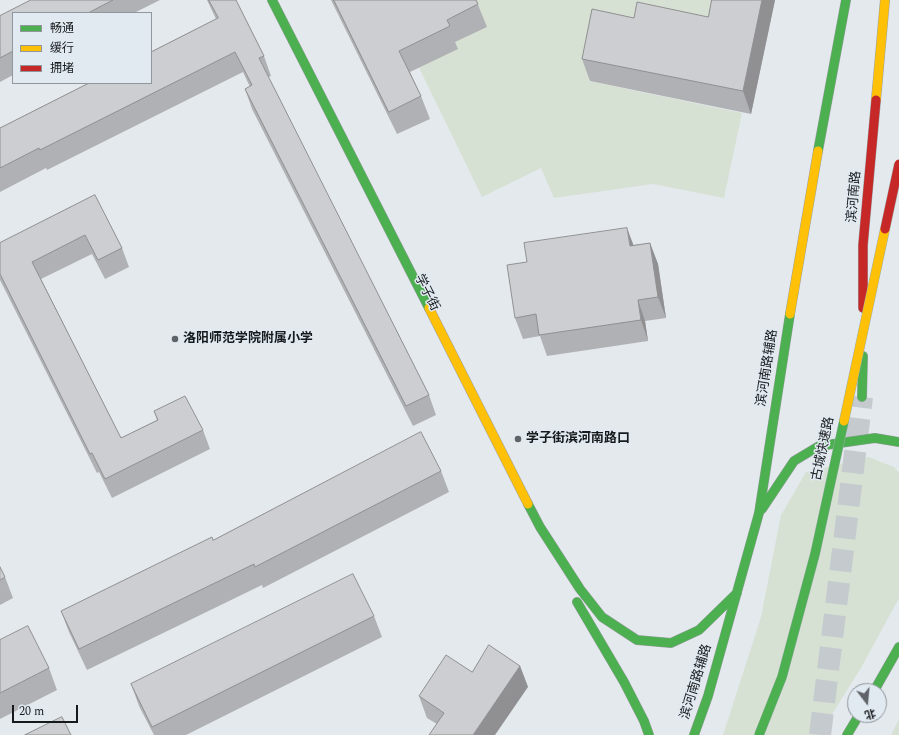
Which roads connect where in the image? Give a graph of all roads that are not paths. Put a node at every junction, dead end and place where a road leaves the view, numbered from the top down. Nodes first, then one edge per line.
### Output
1 (263, 0) edge
2 (272, 0) edge
3 (846, 0) edge
4 (885, 0) edge
5 (899, 164) edge
6 (862, 397) tunnel mouth
7 (899, 442) edge
8 (759, 513) junction
9 (556, 569) dead end
10 (576, 591) junction
11 (737, 593) junction
12 (899, 647) edge
13 (879, 683) edge
14 (854, 723) edge
15 (649, 735) edge
16 (694, 735) edge
17 (759, 735) edge
18 (847, 735) edge

1 - 9 main road, 学子街
2 - 10 main road, 学子街
3 - 8 main road, 滨河南路辅路
4 - 6 main road, 滨河南路
5 - 17 main road, 古城快速路, bridge
7 - 8 main road
8 - 11 main road, 滨河南路辅路
10 - 11 main road
10 - 15 main road
11 - 16 main road, 滨河南路辅路
12 - 13 main road
14 - 18 main road

